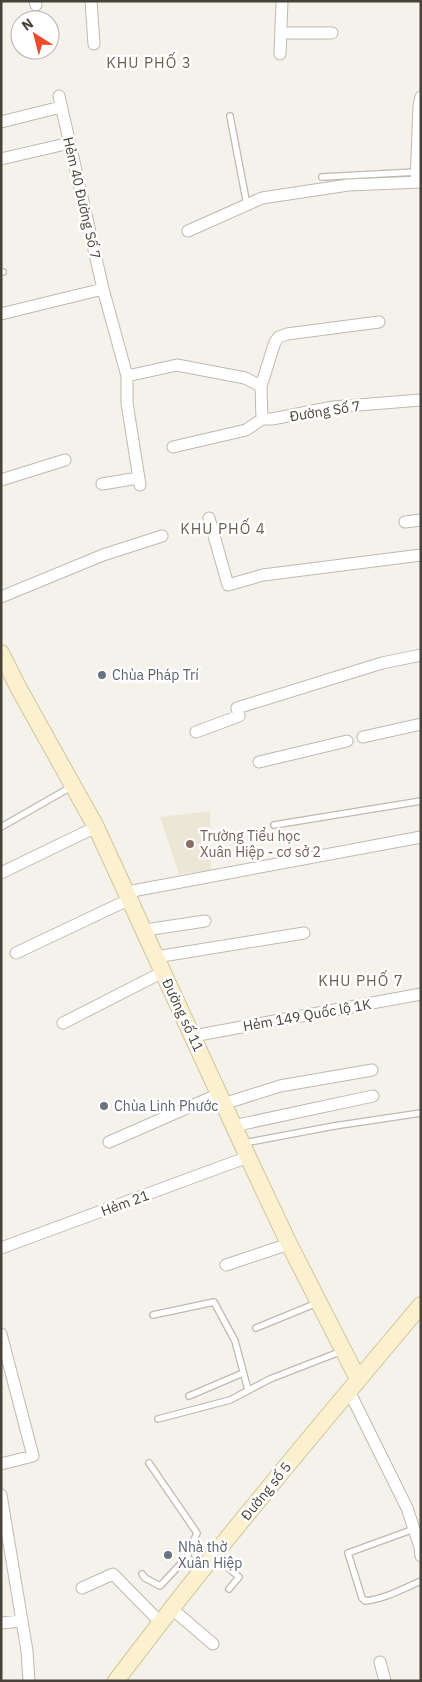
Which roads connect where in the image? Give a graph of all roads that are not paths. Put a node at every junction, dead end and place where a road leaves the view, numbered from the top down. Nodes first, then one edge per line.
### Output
1 (91, 1) edge
2 (282, 1) edge
3 (281, 33) junction
4 (332, 33) dead end
5 (94, 44) dead end
6 (280, 54) dead end
7 (421, 97) edge
8 (230, 116) dead end
9 (1, 122) edge
10 (70, 142) junction
11 (1, 159) edge
12 (322, 177) dead end
13 (418, 179) edge
14 (247, 205) junction
15 (188, 231) dead end
16 (103, 289) junction
17 (1, 314) edge
18 (379, 322) dead end
19 (127, 376) junction
20 (261, 386) junction
21 (421, 400) edge
22 (262, 419) junction
23 (173, 447) dead end
24 (65, 460) dead end
25 (1, 480) edge
26 (102, 484) dead end
27 (209, 518) dead end
28 (421, 520) edge
29 (405, 522) dead end
30 (162, 536) dead end
31 (421, 556) edge
32 (1, 597) edge
33 (1, 653) edge
34 (421, 655) edge
35 (421, 724) edge
36 (196, 732) dead end
37 (363, 737) dead end
38 (347, 740) dead end
39 (259, 762) dead end
40 (74, 786) junction
41 (421, 801) edge
42 (274, 825) dead end
43 (96, 826) junction
44 (1, 827) edge
45 (421, 838) edge
46 (1, 873) edge
47 (129, 895) junction
48 (204, 921) dead end
49 (145, 930) junction
50 (304, 933) dead end
51 (16, 953) dead end
52 (160, 965) junction
53 (421, 994) edge
54 (63, 1023) dead end
55 (193, 1036) junction
56 (372, 1070) dead end
57 (373, 1096) dead end
58 (221, 1099) junction
59 (421, 1113) edge
60 (233, 1126) junction
61 (109, 1142) dead end
62 (245, 1150) junction
63 (290, 1244) junction
64 (1, 1248) edge
65 (226, 1265) dead end
66 (319, 1302) junction
67 (421, 1305) edge
68 (153, 1315) dead end
69 (256, 1328) dead end
70 (1, 1334) edge
71 (344, 1350) junction
72 (243, 1373) junction
73 (354, 1385) junction
74 (248, 1390) junction
75 (189, 1396) dead end
76 (158, 1419) dead end
77 (149, 1463) dead end
78 (1, 1464) edge
79 (1, 1495) edge
80 (414, 1529) junction
81 (4, 1535) edge
82 (213, 1556) junction
83 (421, 1556) edge
84 (187, 1557) junction
85 (202, 1571) junction
86 (142, 1574) dead end
87 (421, 1581) edge
88 (82, 1588) dead end
89 (229, 1589) dead end
90 (171, 1608) junction
91 (21, 1621) junction
92 (160, 1622) junction
93 (1, 1623) edge
94 (213, 1644) dead end
95 (380, 1662) dead end
96 (29, 1681) edge
97 (116, 1681) edge
98 (385, 1681) edge

1 - 5 street
2 - 3 street
3 - 4 street
3 - 6 street
7 - 13 street
8 - 14 lane
9 - 10 street, Hẻm 40 Đường Số 7
10 - 11 street
10 - 16 street, Hẻm 40 Đường Số 7
12 - 13 lane
13 - 14 street
14 - 15 street
16 - 17 street
16 - 19 street, Hẻm 40 Đường Số 7
18 - 20 street
19 - 20 street
19 - 26 street, Hẻm 40 Đường Số 7
20 - 22 street
21 - 22 street, Đường Số 7
22 - 23 street
24 - 25 street
27 - 31 street
28 - 29 street
30 - 32 street
33 - 40 main road, Đường số 11
34 - 36 street
35 - 37 street
38 - 39 street
40 - 43 main road, Đường số 11
40 - 44 lane
41 - 42 lane
43 - 46 street
43 - 47 main road, Đường số 11
45 - 47 street
47 - 49 main road, Đường số 11
47 - 51 street
48 - 49 street
49 - 52 main road, Đường số 11
50 - 52 street
52 - 54 street
52 - 55 main road, Đường số 11
53 - 55 street, Hẻm 149 Quốc lộ 1K
55 - 58 main road, Đường số 11
56 - 58 street
57 - 60 street
58 - 60 main road, Đường số 11
58 - 61 street
59 - 62 lane
60 - 62 main road, Đường số 11
62 - 63 main road, Đường số 11
62 - 64 street, Hẻm 21
63 - 65 street
63 - 66 main road, Đường số 11
66 - 69 lane
66 - 71 main road, Đường số 11
67 - 73 main road, Đường số 5
68 - 72 lane
70 - 78 street
71 - 73 main road, Đường số 11
71 - 74 lane
72 - 74 lane
72 - 75 lane
73 - 80 street
73 - 82 main road, Đường số 5
74 - 76 lane
77 - 84 lane
79 - 81 street
80 - 83 street
80 - 87 lane
81 - 91 street
82 - 85 main road, Đường số 5
82 - 89 lane
84 - 85 lane
84 - 86 lane
85 - 90 main road, Đường số 5
88 - 92 street
90 - 92 main road, Đường số 5
90 - 94 street
91 - 93 street
91 - 96 street
92 - 97 main road, Đường số 5
95 - 98 street

